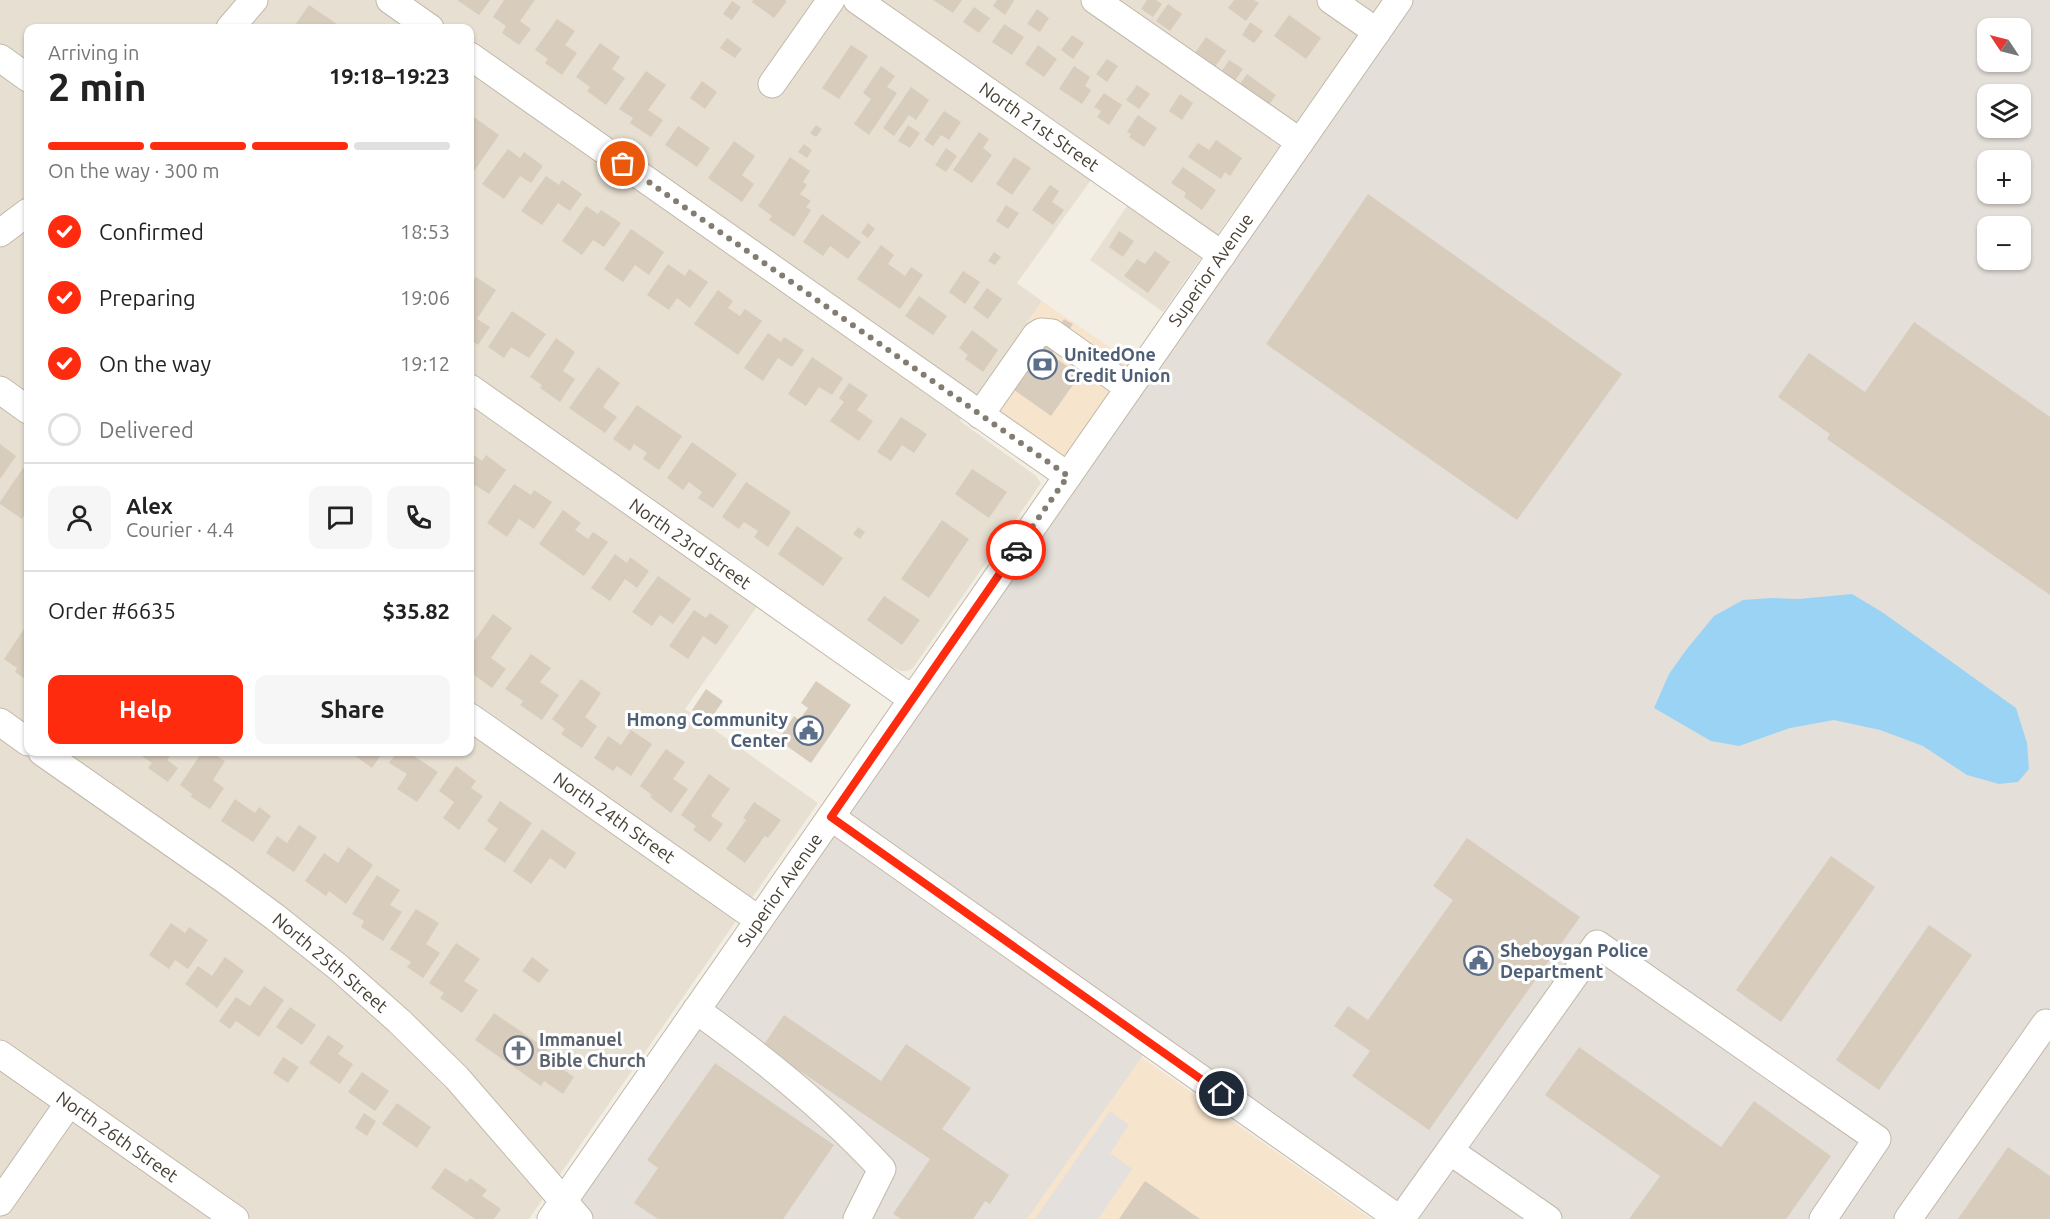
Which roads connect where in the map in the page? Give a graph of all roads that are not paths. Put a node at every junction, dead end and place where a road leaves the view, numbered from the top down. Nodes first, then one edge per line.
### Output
1 (254, 0) edge
2 (390, 0) edge
3 (831, 0) edge
4 (857, 0) edge
5 (1095, 0) edge
6 (1331, 0) edge
7 (1399, 0) edge
8 (233, 24) edge
9 (424, 24) edge
10 (1377, 32) junction
11 (0, 58) edge
12 (474, 59) edge
13 (24, 75) edge
14 (772, 84) dead end
15 (1300, 142) junction
16 (24, 215) edge
17 (0, 233) edge
18 (1222, 255) junction
19 (1129, 388) junction
20 (0, 390) edge
21 (474, 391) edge
22 (24, 407) edge
23 (980, 415) junction
24 (1068, 476) junction
25 (912, 699) junction
26 (474, 720) edge
27 (0, 722) edge
28 (24, 739) edge
29 (48, 756) edge
30 (831, 817) junction
31 (759, 920) junction
32 (696, 1010) junction
33 (2050, 1026) edge
34 (0, 1054) edge
35 (69, 1103) junction
36 (1450, 1151) junction
37 (0, 1203) edge
38 (0, 1213) edge
39 (564, 1213) edge
40 (8, 1219) edge
41 (235, 1219) edge
42 (857, 1219) edge
43 (1400, 1219) edge
44 (1548, 1219) edge
45 (1823, 1219) edge
46 (1908, 1219) edge

1 - 8 street
2 - 9 street
3 - 14 street
4 - 18 street, North 21st Street
5 - 15 street
6 - 10 street
7 - 10 street, Superior Avenue
10 - 15 street, Superior Avenue
11 - 13 street
12 - 23 street
15 - 18 street, Superior Avenue
16 - 17 street
18 - 19 street, Superior Avenue
19 - 23 street
19 - 24 street, Superior Avenue
20 - 22 street
21 - 25 street, North 23rd Street
23 - 24 street
24 - 25 street, Superior Avenue
25 - 30 street, Superior Avenue
26 - 31 street, North 24th Street
27 - 28 street
29 - 39 street, North 25th Street
30 - 31 street, Superior Avenue
30 - 43 street
31 - 32 street, Superior Avenue
32 - 39 street, Superior Avenue
32 - 42 street
33 - 46 street
34 - 35 street, North 26th Street
35 - 37 street
35 - 41 street, North 26th Street
36 - 43 street
36 - 44 street
36 - 45 street
38 - 40 street

